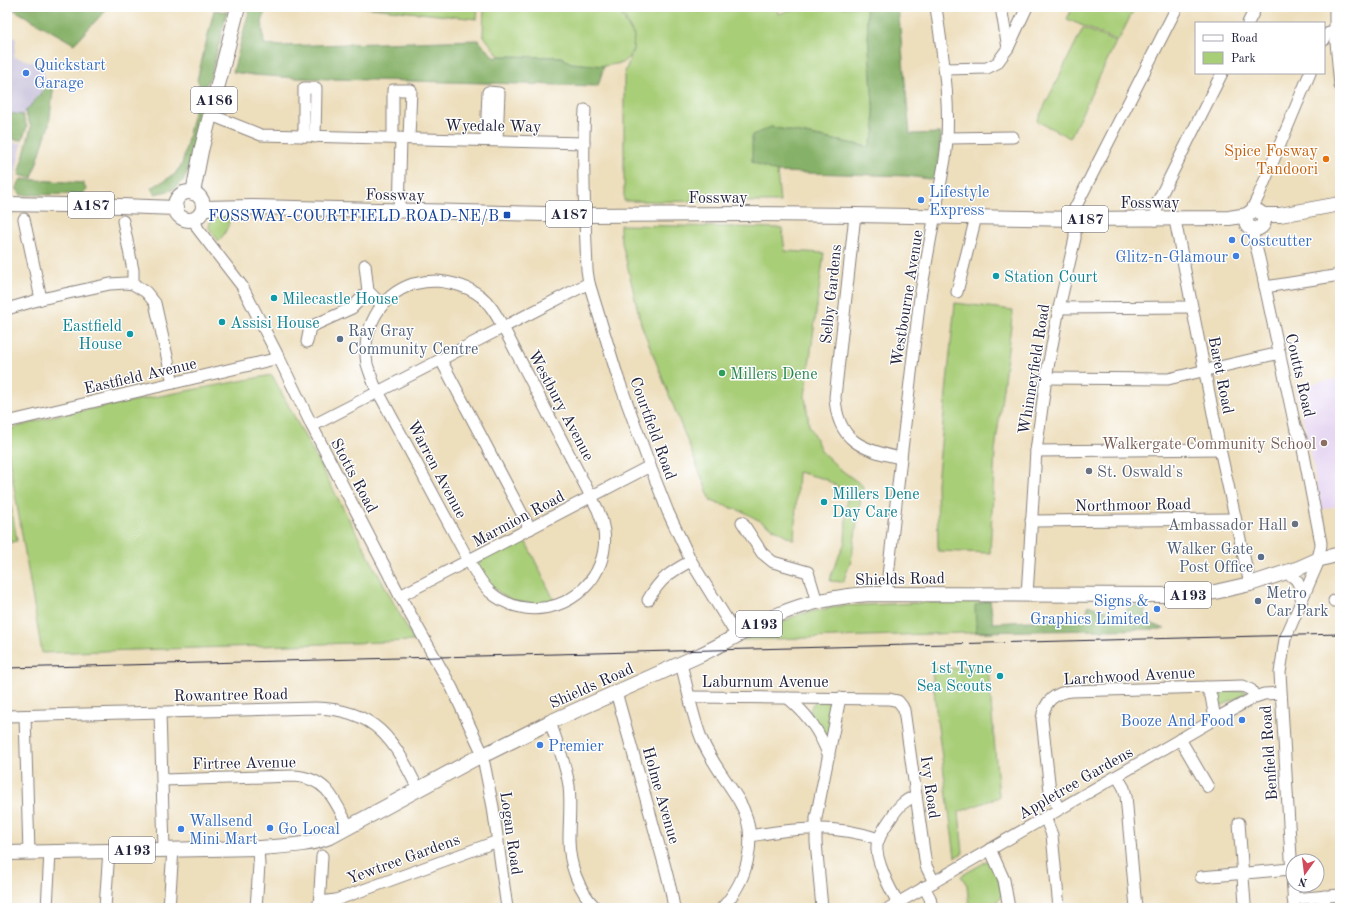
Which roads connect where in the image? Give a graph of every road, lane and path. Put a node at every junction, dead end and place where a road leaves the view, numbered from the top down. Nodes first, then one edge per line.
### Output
1 (238, 7) edge
2 (936, 7) edge
3 (1001, 7) edge
4 (1027, 7) edge
5 (1178, 7) edge
6 (1256, 7) edge
7 (1335, 7) edge
8 (1248, 22) edge
9 (1337, 30) edge
10 (1325, 38) edge
11 (1008, 48) junction
12 (944, 69) junction
13 (1222, 74) edge
14 (1310, 74) edge
15 (1340, 86) edge
16 (585, 110) dead end
17 (211, 114) junction
18 (304, 136) junction
19 (315, 137) junction
20 (1013, 137) dead end
21 (401, 138) junction
22 (948, 138) junction
23 (584, 143) junction
24 (193, 193) junction
25 (7, 204) edge
26 (1340, 204) edge
27 (176, 208) junction
28 (203, 208) junction
29 (399, 211) junction
30 (585, 215) junction
31 (855, 215) junction
32 (935, 216) junction
33 (976, 217) junction
34 (24, 219) dead end
35 (194, 219) junction
36 (1075, 219) junction
37 (1155, 220) junction
38 (1174, 220) junction
39 (124, 222) dead end
40 (1255, 222) junction
41 (365, 265) dead end
42 (1340, 275) edge
43 (589, 283) junction
44 (133, 284) junction
45 (1265, 287) junction
46 (368, 292) junction
47 (957, 292) dead end
48 (41, 299) junction
49 (382, 305) junction
50 (1191, 307) junction
51 (7, 308) edge
52 (1059, 308) junction
53 (503, 327) junction
54 (307, 342) dead end
55 (1280, 353) junction
56 (279, 358) junction
57 (441, 360) junction
58 (1205, 370) junction
59 (1046, 378) junction
60 (173, 383) junction
61 (379, 392) junction
62 (7, 422) edge
63 (312, 426) junction
64 (1220, 449) junction
65 (1036, 451) junction
66 (901, 458) junction
67 (650, 466) junction
68 (592, 497) junction
69 (1235, 519) junction
70 (1030, 521) junction
71 (742, 522) dead end
72 (530, 529) junction
73 (1340, 554) edge
74 (691, 560) junction
75 (469, 561) junction
76 (1317, 562) junction
77 (1284, 572) junction
78 (1250, 584) junction
79 (886, 594) junction
80 (1026, 595) junction
81 (400, 596) junction
82 (1301, 599) junction
83 (648, 600) dead end
84 (817, 602) junction
85 (737, 636) junction
86 (681, 664) junction
87 (1206, 687) junction
88 (616, 692) junction
89 (1280, 693) junction
90 (690, 697) junction
91 (1255, 697) junction
92 (788, 698) junction
93 (840, 698) junction
94 (894, 699) joint
95 (160, 712) junction
96 (7, 716) edge
97 (25, 716) junction
98 (1215, 719) junction
99 (550, 722) junction
100 (1180, 739) junction
101 (482, 756) junction
102 (829, 756) junction
103 (1117, 776) junction
104 (162, 780) junction
105 (1208, 787) dead end
106 (418, 789) junction
107 (916, 796) junction
108 (1059, 809) junction
109 (1045, 817) junction
110 (1239, 823) dead end
111 (349, 828) junction
112 (816, 828) junction
113 (750, 836) junction
114 (879, 839) junction
115 (498, 841) junction
116 (258, 848) junction
117 (168, 849) junction
118 (990, 849) junction
119 (109, 850) junction
120 (50, 852) junction
121 (7, 853) edge
122 (29, 853) junction
123 (1290, 853) edge
124 (322, 856) dead end
125 (1285, 870) edge
126 (1243, 873) junction
127 (1201, 877) dead end
128 (929, 884) junction
129 (1292, 893) edge
130 (1340, 894) edge
131 (1324, 896) junction
132 (1293, 903) edge
133 (319, 905) edge
134 (893, 905) edge
135 (46, 908) edge
136 (105, 908) edge
137 (169, 908) edge
138 (256, 908) edge
139 (506, 908) edge
140 (596, 908) edge
141 (674, 908) edge
142 (722, 908) edge
143 (822, 908) edge
144 (932, 908) edge
145 (1009, 908) edge
146 (1059, 908) edge
147 (1136, 908) edge
148 (1244, 908) edge
149 (1325, 908) edge

1 - 17 main road, A186
2 - 12 street, Westbourne Avenue
3 - 11 street
4 - 11 street
5 - 36 street, Whinneyfield Road
6 - 8 street
7 - 9 street
9 - 10 street
9 - 15 street
11 - 12 street
12 - 22 street, Westbourne Avenue
13 - 37 street
14 - 40 street
16 - 23 street
17 - 18 street, Wyedale Way
17 - 24 main road, A186
18 - 19 street, Wyedale Way
18 - 19 street
19 - 21 street, Wyedale Way
20 - 22 street
21 - 23 street, Wyedale Way
21 - 29 street
22 - 32 street, Westbourne Avenue
23 - 30 street
24 - 27 main road
24 - 28 main road
25 - 27 main road, A187
26 - 40 main road, Fossway / A187
27 - 35 main road
28 - 29 main road, Fossway / A187
28 - 35 main road
29 - 30 main road, Fossway / A187
30 - 31 main road, Fossway / A187
30 - 43 street, Courtfield Road
31 - 32 main road, Fossway / A187
31 - 66 street, Selby Gardens
32 - 33 main road, Fossway / A187
32 - 66 street, Westbourne Avenue
33 - 36 main road, Fossway / A187
33 - 47 street
34 - 48 street
35 - 56 street, Stotts Road
36 - 37 main road, Fossway / A187
36 - 52 street, Whinneyfield Road
37 - 38 main road, Fossway / A187
38 - 40 main road, Fossway / A187
38 - 50 street, Baret Road
39 - 44 street
40 - 45 street, Coutts Road
41 - 46 street
42 - 45 street
43 - 53 street
43 - 67 street, Courtfield Road
44 - 48 street
44 - 60 street
45 - 55 street, Coutts Road
46 - 49 street
46 - 54 street
48 - 51 street
49 - 53 street, Westbury Avenue
49 - 61 street, Warren Avenue
50 - 52 street
50 - 58 street, Baret Road
52 - 59 street, Whinneyfield Road
53 - 57 street
53 - 68 street, Westbury Avenue
55 - 58 street
55 - 76 street, Coutts Road
56 - 60 street, Eastfield Avenue
56 - 63 street, Stotts Road
57 - 61 street
57 - 72 street
58 - 59 street
58 - 64 street, Baret Road
59 - 65 street, Whinneyfield Road
60 - 62 street, Eastfield Avenue
61 - 63 street
61 - 75 street, Warren Avenue
63 - 81 street, Stotts Road
64 - 65 street
64 - 69 street, Baret Road
65 - 70 street, Whinneyfield Road
66 - 79 street, Westbourne Avenue
67 - 68 street, Marmion Road
67 - 74 street, Courtfield Road
68 - 72 street, Marmion Road
68 - 75 street, Westbury Avenue
69 - 70 street, Northmoor Road
69 - 78 street, Baret Road
70 - 80 street, Whinneyfield Road
71 - 84 street
72 - 75 street, Marmion Road
73 - 76 main road, Shields Road / A193
74 - 83 street
74 - 85 street, Courtfield Road
75 - 81 street, Marmion Road
76 - 77 main road, Shields Road / A193
76 - 82 street, Benfield Road
77 - 78 main road, Shields Road / A193
77 - 82 street
78 - 80 main road, Shields Road / A193
79 - 80 main road, Shields Road / A193
79 - 84 main road, Shields Road / A193
81 - 101 street, Stotts Road
82 - 89 street, Benfield Road
84 - 85 main road, Shields Road / A193
85 - 86 main road, Shields Road / A193
86 - 88 main road, Shields Road / A193
86 - 90 street
87 - 91 street, Larchwood Avenue
87 - 98 street, Larchwood Avenue
87 - 108 street, Larchwood Avenue
88 - 99 main road, Shields Road / A193
88 - 141 street, Holme Avenue
89 - 91 street, Appletree Gardens
89 - 123 street, Benfield Road
90 - 92 street, Laburnum Avenue
90 - 113 street
91 - 98 street, Appletree Gardens
92 - 93 street, Laburnum Avenue
92 - 102 street
93 - 94 street, Laburnum Avenue
93 - 102 street
94 - 107 street, Ivy Road
95 - 97 street, Rowantree Road
95 - 104 street
95 - 106 street, Rowantree Road
96 - 97 street, Rowantree Road
97 - 122 street
98 - 100 street, Appletree Gardens
99 - 101 main road, Shields Road / A193
99 - 140 street
100 - 103 street, Appletree Gardens
100 - 105 street
101 - 106 main road, Shields Road / A193
101 - 115 street, Logan Road
102 - 112 street
103 - 108 street, Appletree Gardens
103 - 147 street
104 - 111 street, Firtree Avenue
104 - 117 street
106 - 111 main road, Shields Road / A193
107 - 114 street
107 - 128 street, Ivy Road
108 - 109 street, Appletree Gardens
109 - 118 street, Appletree Gardens
109 - 146 street
110 - 126 street
111 - 116 main road, Shields Road / A193
112 - 113 street
112 - 114 street
112 - 143 street
113 - 142 street
114 - 134 street
115 - 133 street, Yewtree Gardens
115 - 139 street, Logan Road
116 - 117 main road, A193
116 - 138 street
117 - 119 main road, A193
117 - 137 street
118 - 128 street, Appletree Gardens
118 - 145 street
119 - 120 main road, A193
119 - 136 street
120 - 122 main road, A193
120 - 135 street
121 - 122 main road, A193
124 - 133 street
125 - 126 street
126 - 127 street
126 - 148 street
128 - 134 street, Appletree Gardens
128 - 144 street, Ivy Road
129 - 132 street, Benfield Road
130 - 131 street
131 - 132 street
131 - 149 street

